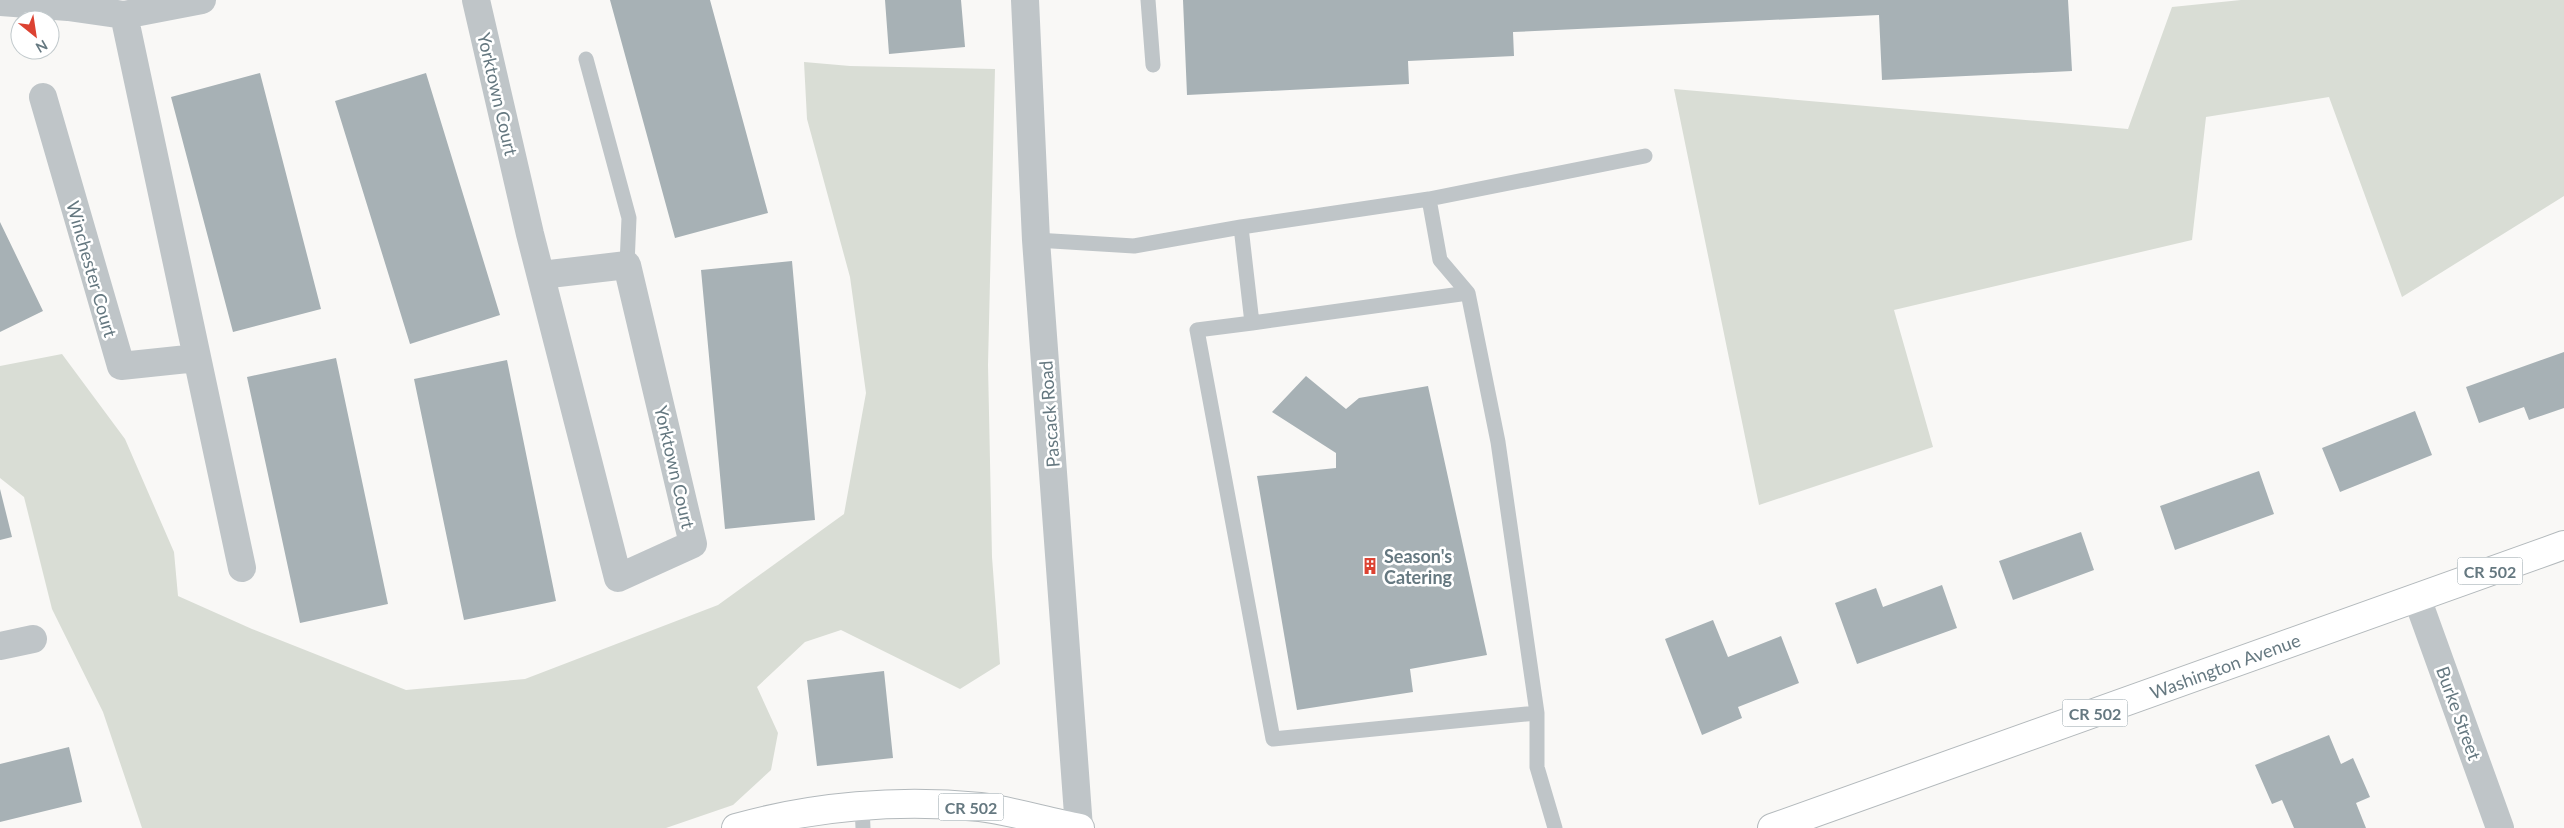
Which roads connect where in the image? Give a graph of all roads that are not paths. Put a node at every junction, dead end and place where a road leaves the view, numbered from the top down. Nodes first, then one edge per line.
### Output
1 (202, 0) edge
2 (476, 0) edge
3 (1025, 0) edge
4 (1148, 0) edge
5 (8, 1) edge
6 (124, 15) junction
7 (586, 59) dead end
8 (1153, 65) dead end
9 (43, 97) dead end
10 (1645, 156) dead end
11 (1429, 199) junction
12 (1241, 227) junction
13 (1036, 240) junction
14 (628, 265) junction
15 (541, 275) junction
16 (1468, 294) junction
17 (1252, 323) junction
18 (197, 358) junction
19 (2564, 545) edge
20 (242, 568) dead end
21 (2417, 598) junction
22 (33, 639) dead end
23 (0, 646) edge
24 (1537, 713) junction
25 (863, 817) edge
26 (736, 828) edge
27 (1079, 828) edge
28 (1555, 828) edge
29 (1772, 828) edge
30 (2500, 828) edge

1 - 6 street
2 - 15 street, Yorktown Court
3 - 13 street, Pascack Road
4 - 8 lane
5 - 6 street
6 - 18 street
7 - 14 lane
9 - 18 street, Winchester Court
10 - 11 lane
11 - 12 lane
11 - 16 lane
12 - 13 lane
12 - 17 lane
13 - 27 street, Pascack Road
14 - 15 street
14 - 15 street, Yorktown Court
16 - 17 lane
16 - 24 lane
17 - 24 lane
18 - 20 street
19 - 21 main road, Washington Avenue / CR 502
21 - 29 main road, Washington Avenue / CR 502
21 - 30 street, Burke Street
22 - 23 street
24 - 28 lane
25 - 26 main road, CR 502
25 - 27 main road, CR 502

